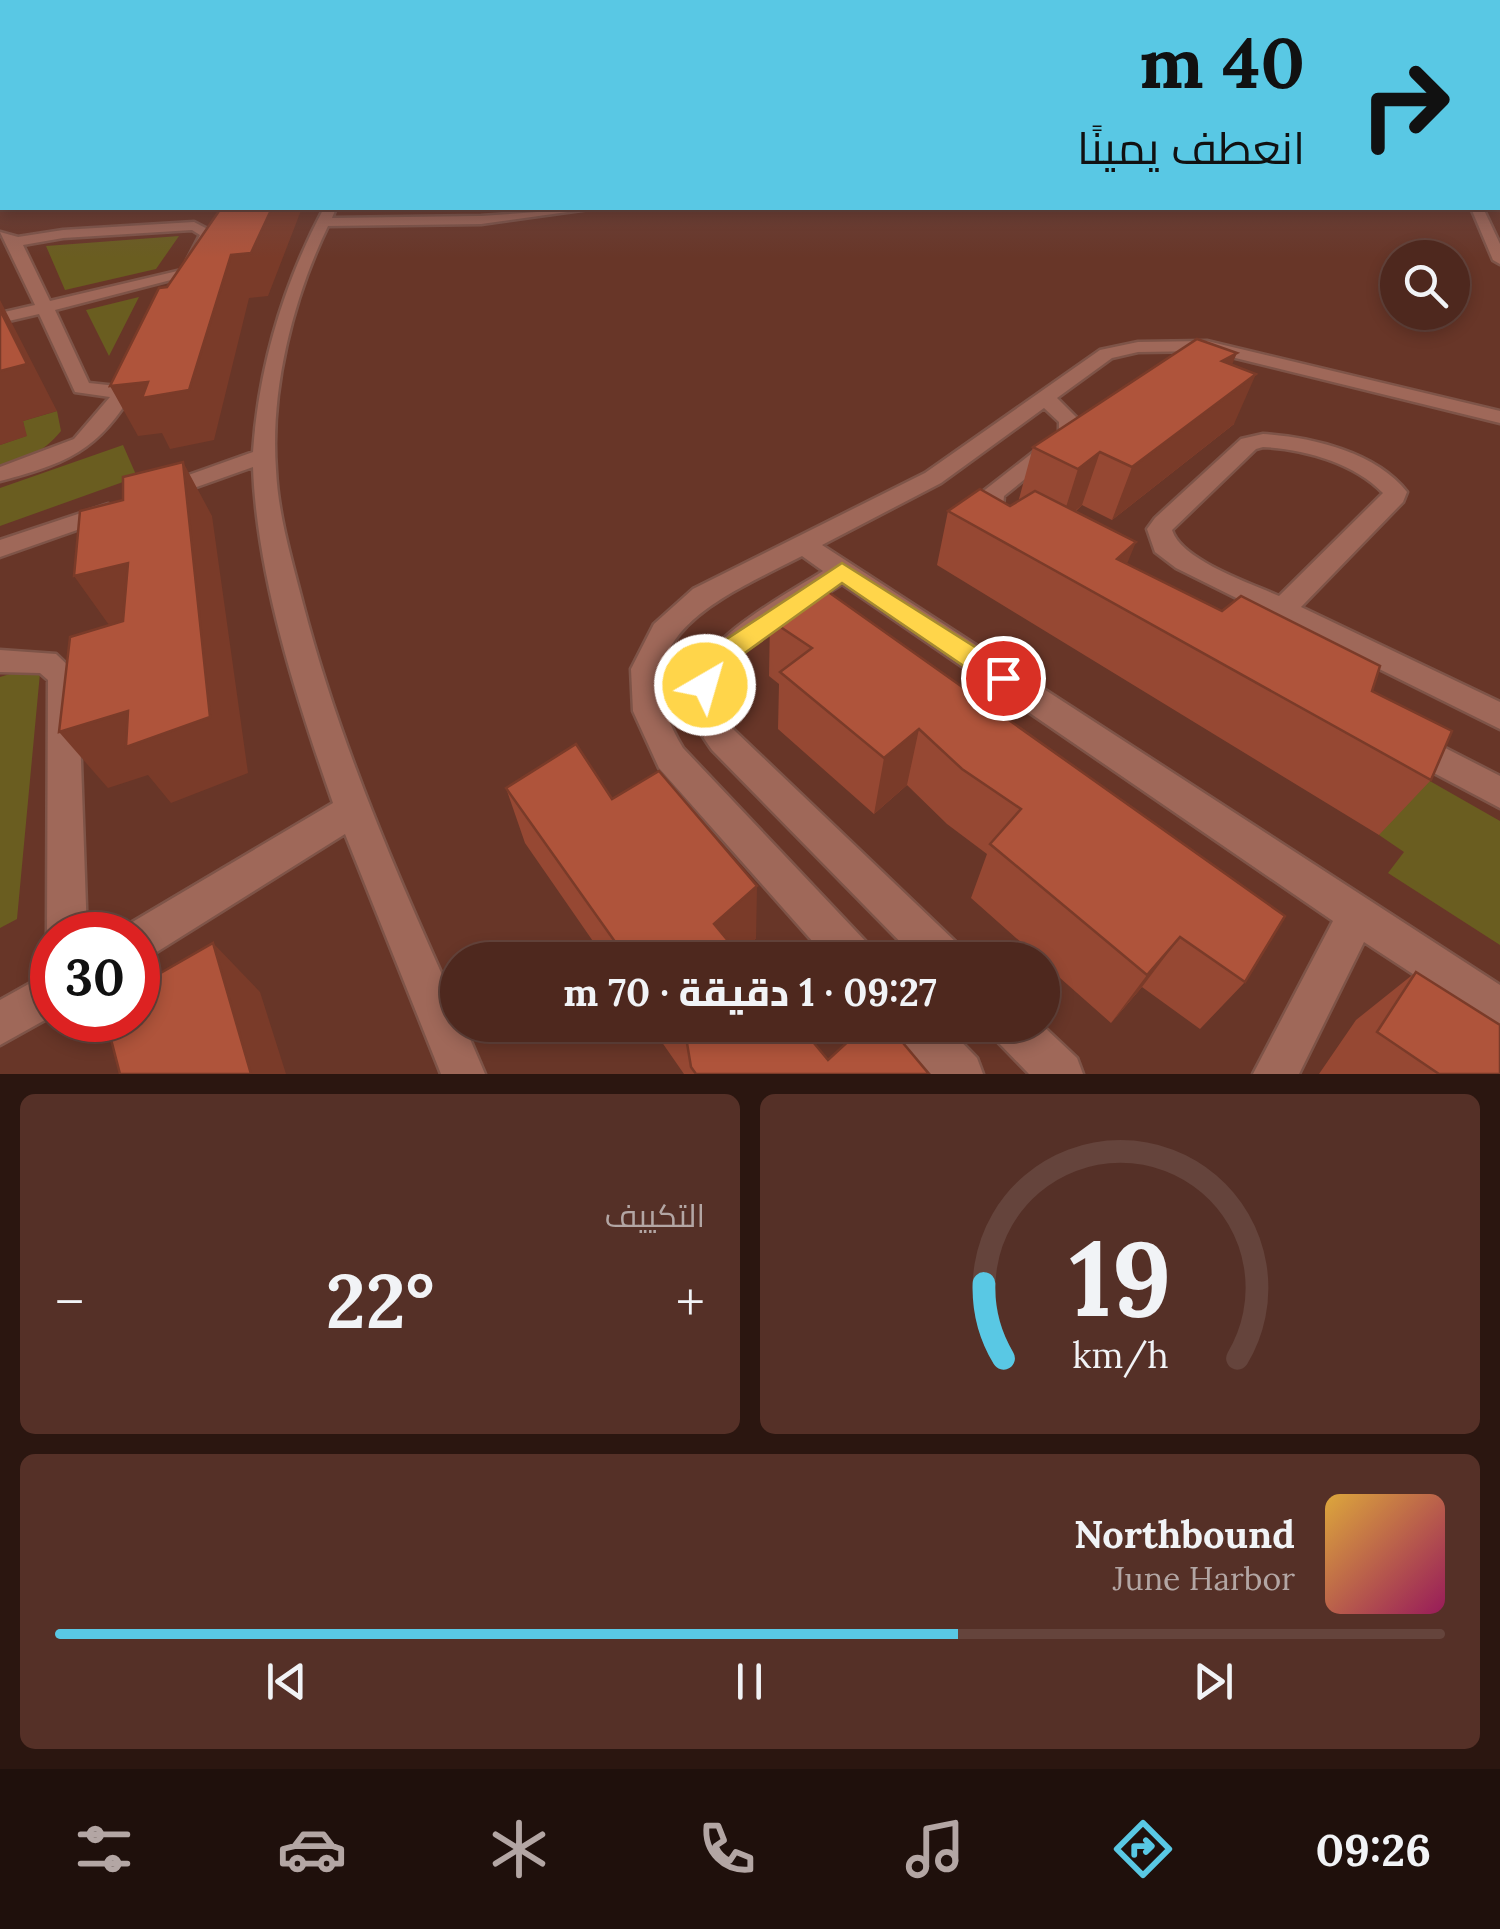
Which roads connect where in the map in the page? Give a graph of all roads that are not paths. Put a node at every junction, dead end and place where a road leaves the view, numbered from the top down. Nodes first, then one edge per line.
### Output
1 (572, 210) edge
2 (1478, 210) edge
3 (326, 215) edge
4 (8, 237) edge
5 (1500, 260) edge
6 (48, 307) junction
7 (0, 318) edge
8 (141, 359) edge
9 (123, 393) junction
10 (1047, 399) junction
11 (1500, 416) edge
12 (264, 456) junction
13 (0, 474) edge
14 (1027, 536) edge
15 (803, 545) junction
16 (0, 549) edge
17 (842, 571) junction
18 (1282, 610) junction
19 (0, 661) edge
20 (1500, 716) edge
21 (1395, 736) edge
22 (1500, 793) edge
23 (351, 812) junction
24 (67, 912) edge
25 (1357, 915) junction
26 (160, 928) edge
27 (840, 942) edge
28 (928, 942) edge
29 (30, 1006) edge
30 (1500, 1010) edge
31 (0, 1024) edge
32 (932, 1042) edge
33 (1029, 1042) edge
34 (463, 1074) edge
35 (961, 1074) edge
36 (1061, 1074) edge
37 (1275, 1074) edge

1 - 3 street
2 - 5 street
3 - 12 street
4 - 6 street
4 - 6 street
6 - 7 street
6 - 9 street
8 - 9 street
9 - 13 street
10 - 11 street
10 - 14 street
10 - 15 street
12 - 16 street
12 - 23 street
15 - 17 street
15 - 27 street
17 - 25 street
17 - 28 street
18 - 18 street
18 - 20 street
19 - 24 street
21 - 22 street
23 - 26 street
23 - 34 street
25 - 30 street
25 - 37 street
29 - 31 street
32 - 35 street
33 - 36 street

